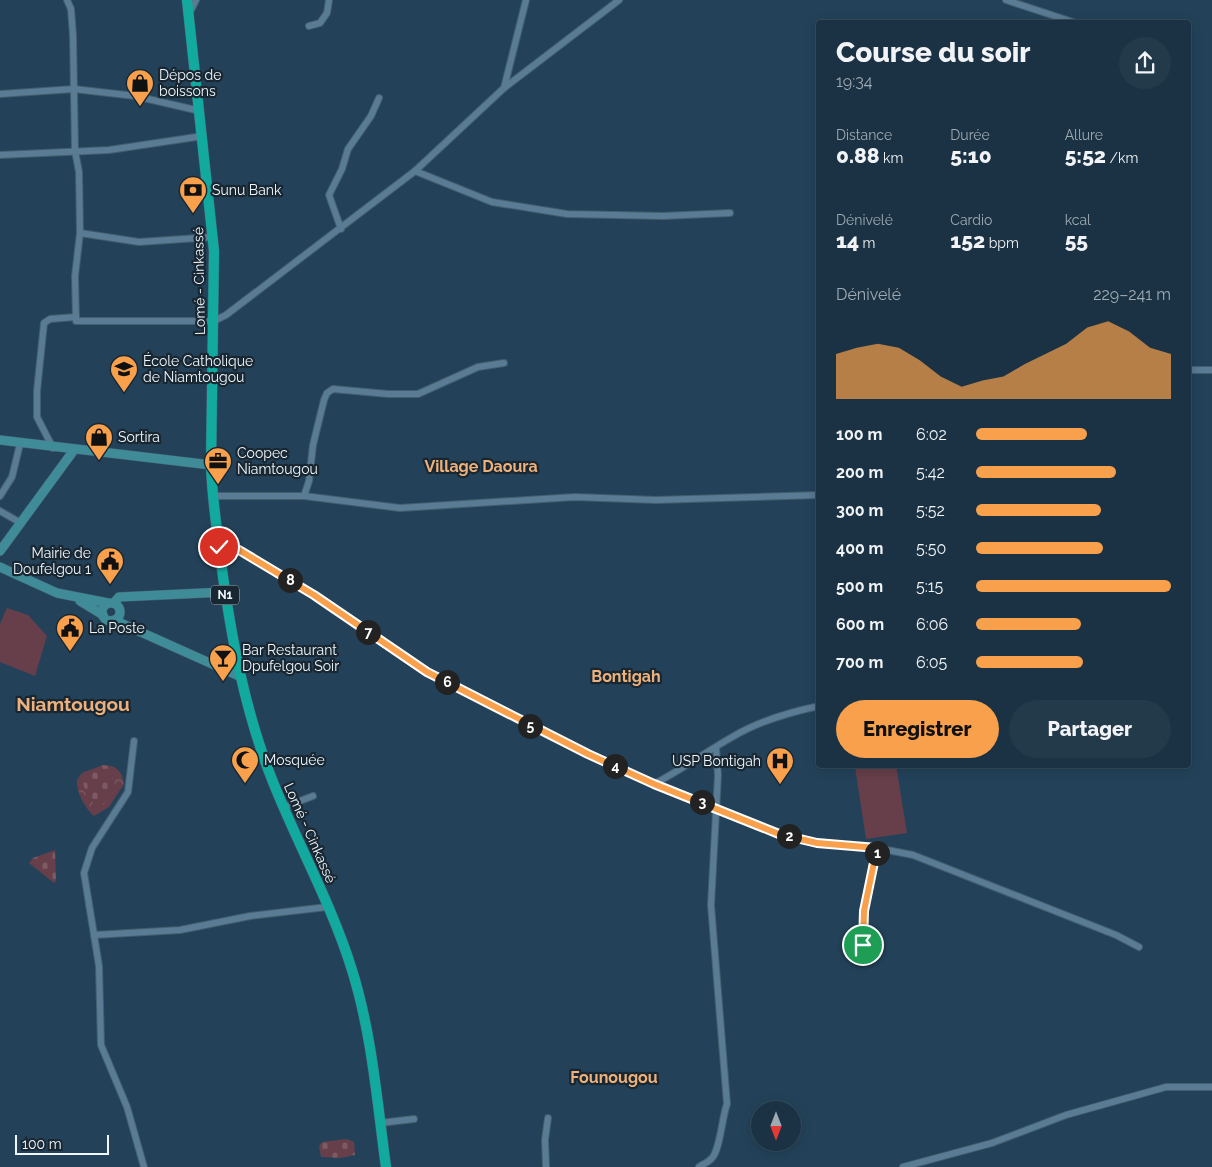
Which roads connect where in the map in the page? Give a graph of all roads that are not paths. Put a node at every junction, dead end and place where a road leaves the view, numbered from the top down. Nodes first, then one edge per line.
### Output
1 (68, 0) edge
2 (187, 0) edge
3 (196, 0) edge
4 (329, 0) edge
5 (526, 0) edge
6 (619, 0) edge
7 (1006, 0) edge
8 (189, 14) junction
9 (1067, 20) edge
10 (309, 26) dead end
11 (504, 88) junction
12 (74, 89) junction
13 (0, 94) edge
14 (379, 98) dead end
15 (200, 111) junction
16 (202, 136) junction
17 (75, 151) junction
18 (0, 155) edge
19 (415, 171) junction
20 (730, 213) dead end
21 (341, 229) junction
22 (80, 233) junction
23 (212, 237) junction
24 (76, 316) junction
25 (214, 321) junction
26 (504, 363) dead end
27 (1191, 370) edge
28 (1212, 370) edge
29 (0, 440) edge
30 (20, 444) junction
31 (53, 448) junction
32 (74, 450) junction
33 (211, 465) junction
34 (816, 495) edge
35 (0, 496) edge
36 (212, 496) junction
37 (304, 496) junction
38 (0, 511) edge
39 (21, 523) junction
40 (219, 547) junction
41 (0, 551) edge
42 (0, 568) edge
43 (225, 592) junction
44 (76, 599) junction
45 (111, 604) junction
46 (103, 615) junction
47 (114, 620) junction
48 (240, 677) junction
49 (816, 707) edge
50 (134, 741) dead end
51 (716, 748) junction
52 (654, 784) junction
53 (313, 796) dead end
54 (284, 807) junction
55 (715, 807) junction
56 (877, 848) junction
57 (328, 907) junction
58 (94, 935) junction
59 (863, 945) dead end
60 (1139, 947) dead end
61 (1212, 1087) edge
62 (548, 1118) dead end
63 (414, 1119) dead end
64 (380, 1123) junction
65 (144, 1167) edge
66 (386, 1167) edge
67 (546, 1167) edge
68 (699, 1167) edge
69 (904, 1167) edge

1 - 12 street
2 - 8 highway, Lomé - Cinkassé / N1
3 - 8 street
4 - 10 street
5 - 11 street
6 - 11 street
7 - 9 street
8 - 15 highway, Lomé - Cinkassé / N1
11 - 19 street
12 - 13 street
12 - 15 street
12 - 17 street
14 - 21 street
15 - 16 highway, Lomé - Cinkassé / N1
16 - 17 street
16 - 23 highway, Lomé - Cinkassé / N1
17 - 18 street
17 - 22 street
19 - 20 street
19 - 21 street
21 - 25 street
22 - 23 street
22 - 24 street
23 - 25 highway, Lomé - Cinkassé / N1
24 - 25 street
24 - 31 street
25 - 33 highway, Lomé - Cinkassé / N1
26 - 37 street
27 - 28 street
29 - 30 main road
30 - 31 main road
30 - 35 street
31 - 32 main road
32 - 33 main road
32 - 39 main road
33 - 36 highway, Lomé - Cinkassé / N1
34 - 37 street
36 - 37 street
36 - 40 highway, Lomé - Cinkassé / N1
38 - 39 street
39 - 41 main road
40 - 43 highway, Lomé - Cinkassé / N1
40 - 52 street
42 - 44 main road
43 - 45 main road
43 - 48 highway, Lomé - Cinkassé / N1
44 - 45 main road
44 - 46 main road
45 - 46 main road
45 - 47 main road
46 - 47 main road
47 - 48 main road
48 - 54 highway, Lomé - Cinkassé / N1
49 - 51 street
50 - 58 street
51 - 52 street
51 - 55 street
52 - 55 street
53 - 54 street
54 - 57 highway, Lomé - Cinkassé / N1
55 - 56 street
55 - 68 street
56 - 59 street
56 - 60 street
57 - 58 street
57 - 64 highway, Lomé - Cinkassé / N1
58 - 65 street
61 - 69 street
62 - 67 street
63 - 64 street
64 - 66 highway, Lomé - Cinkassé / N1

